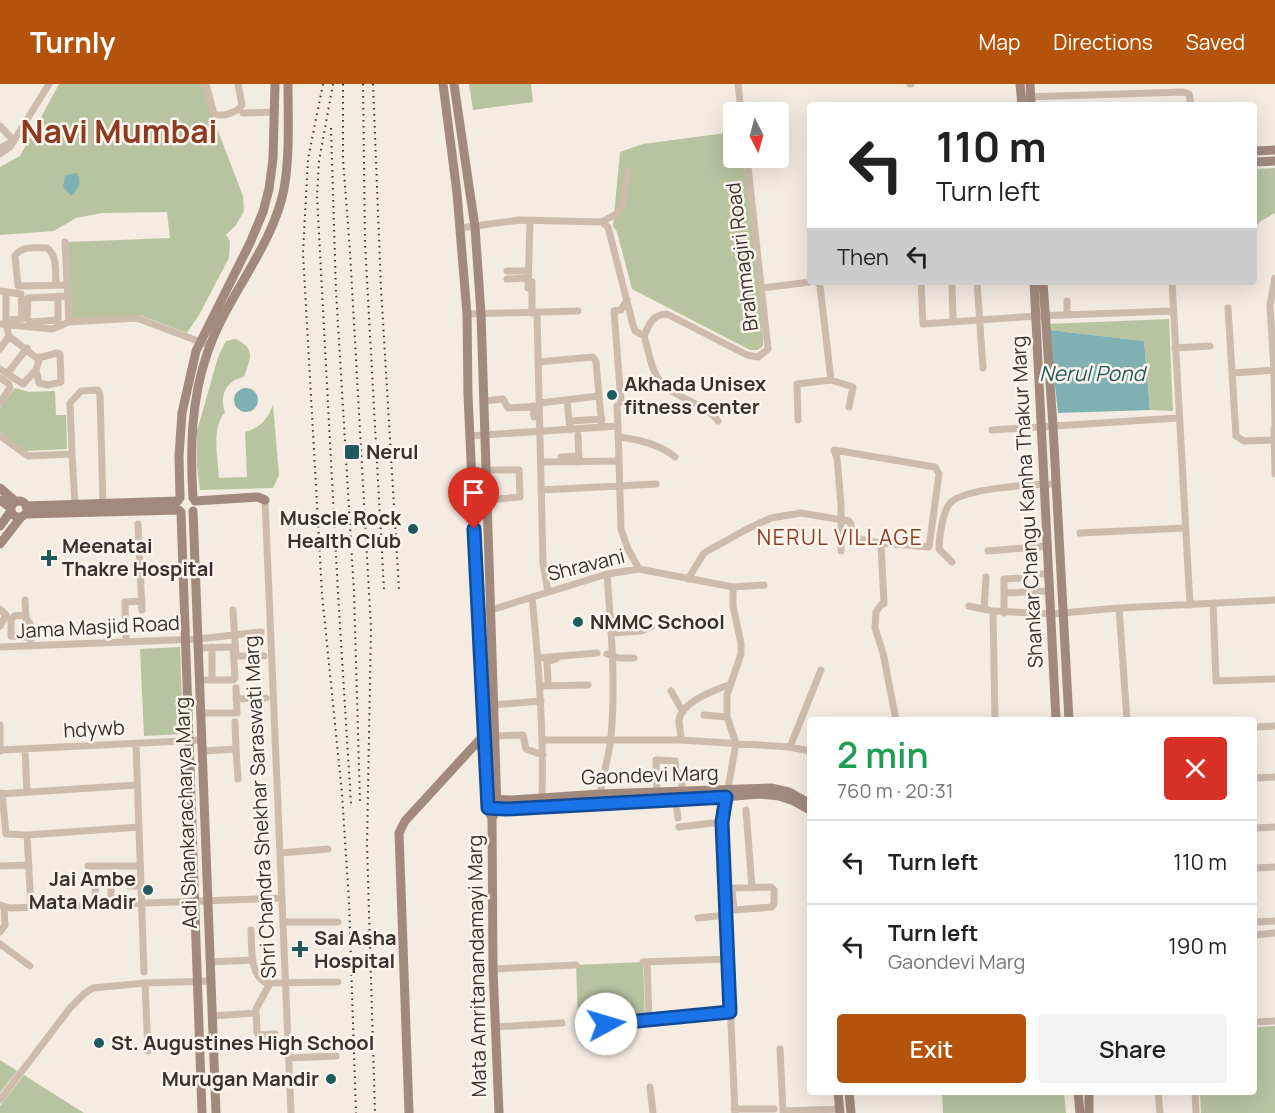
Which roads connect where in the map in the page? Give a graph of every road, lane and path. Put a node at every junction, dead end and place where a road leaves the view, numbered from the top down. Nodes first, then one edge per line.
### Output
1 (49, 84) edge
2 (206, 84) edge
3 (238, 84) edge
4 (275, 84) edge
5 (288, 84) edge
6 (443, 84) edge
7 (454, 84) edge
8 (738, 84) edge
9 (1020, 84) edge
10 (1030, 84) edge
11 (1026, 101) edge
12 (740, 102) edge
13 (1190, 102) edge
14 (274, 112) junction
15 (243, 114) dead end
16 (0, 126) edge
17 (14, 141) junction
18 (0, 148) edge
19 (1275, 150) edge
20 (1257, 151) edge
21 (0, 154) edge
22 (1275, 161) edge
23 (1257, 162) edge
24 (748, 168) edge
25 (628, 171) dead end
26 (530, 221) junction
27 (602, 222) junction
28 (475, 227) junction
29 (460, 228) junction
30 (65, 242) dead end
31 (51, 251) junction
32 (40, 252) dead end
33 (532, 256) dead end
34 (528, 274) junction
35 (507, 275) dead end
36 (1275, 278) edge
37 (807, 282) edge
38 (56, 285) junction
39 (67, 285) junction
40 (819, 285) edge
41 (921, 285) edge
42 (952, 285) edge
43 (977, 285) edge
44 (1035, 285) edge
45 (1043, 285) edge
46 (1172, 285) edge
47 (528, 288) dead end
48 (762, 288) junction
49 (3, 292) edge
50 (58, 296) junction
51 (68, 296) junction
52 (627, 300) junction
53 (1067, 301) dead end
54 (1228, 308) dead end
55 (578, 311) dead end
56 (1173, 311) junction
57 (535, 313) junction
58 (481, 314) junction
59 (467, 315) junction
60 (1067, 315) junction
61 (1040, 316) junction
62 (979, 320) junction
63 (69, 322) junction
64 (953, 322) junction
65 (4, 323) edge
66 (1273, 326) edge
67 (9, 336) junction
68 (644, 336) junction
69 (199, 342) junction
70 (211, 346) junction
71 (1210, 346) dead end
72 (1274, 347) edge
73 (27, 348) junction
74 (1175, 348) junction
75 (0, 349) edge
76 (39, 358) junction
77 (538, 362) junction
78 (983, 368) dead end
79 (0, 369) edge
80 (36, 370) junction
81 (1275, 370) edge
82 (1232, 373) junction
83 (7, 374) junction
84 (0, 378) edge
85 (831, 380) junction
86 (599, 396) junction
87 (567, 400) junction
88 (484, 401) junction
89 (0, 403) edge
90 (537, 405) junction
91 (849, 406) dead end
92 (602, 409) dead end
93 (534, 417) dead end
94 (1178, 418) junction
95 (602, 419) junction
96 (798, 420) dead end
97 (572, 421) dead end
98 (718, 421) dead end
99 (618, 426) junction
100 (1041, 426) junction
101 (1053, 426) junction
102 (603, 428) junction
103 (1274, 429) edge
104 (570, 430) junction
105 (992, 430) dead end
106 (540, 433) junction
107 (578, 435) dead end
108 (0, 436) edge
109 (469, 436) junction
110 (486, 436) junction
111 (618, 437) junction
112 (1273, 440) junction
113 (72, 454) junction
114 (561, 457) dead end
115 (675, 457) dead end
116 (579, 459) junction
117 (618, 460) junction
118 (541, 462) junction
119 (485, 470) junction
120 (1275, 474) edge
121 (656, 484) dead end
122 (1046, 484) junction
123 (1056, 484) junction
124 (621, 486) junction
125 (0, 488) edge
126 (541, 490) junction
127 (0, 500) edge
128 (265, 500) joint
129 (487, 500) junction
130 (103, 504) junction
131 (194, 504) junction
132 (75, 505) junction
133 (180, 505) junction
134 (13, 507) junction
135 (24, 512) junction
136 (839, 519) junction
137 (138, 524) dead end
138 (0, 526) edge
139 (1185, 528) junction
140 (1080, 533) dead end
141 (882, 543) junction
142 (0, 544) edge
143 (1048, 546) junction
144 (841, 551) dead end
145 (988, 551) dead end
146 (952, 562) dead end
147 (639, 569) junction
148 (607, 574) junction
149 (1049, 574) junction
150 (986, 577) dead end
151 (688, 579) junction
152 (764, 585) dead end
153 (733, 587) junction
154 (548, 591) junction
155 (1050, 591) junction
156 (1004, 592) junction
157 (532, 597) junction
158 (26, 600) dead end
159 (1275, 600) edge
160 (142, 601) junction
161 (1212, 603) junction
162 (1190, 605) junction
163 (969, 606) dead end
164 (1119, 608) junction
165 (0, 609) edge
166 (984, 609) junction
167 (142, 610) dead end
168 (233, 610) dead end
169 (490, 610) junction
170 (993, 611) junction
171 (1004, 613) junction
172 (1063, 613) junction
173 (478, 614) junction
174 (1051, 614) junction
175 (26, 615) junction
176 (0, 626) edge
177 (651, 627) dead end
178 (261, 632) dead end
179 (611, 633) junction
180 (35, 635) junction
181 (235, 635) junction
182 (186, 639) junction
183 (126, 642) junction
184 (198, 643) junction
185 (32, 646) junction
186 (0, 647) edge
187 (212, 647) junction
188 (597, 653) dead end
189 (610, 655) junction
190 (264, 656) dead end
191 (538, 658) junction
192 (634, 658) dead end
193 (549, 659) junction
194 (821, 670) dead end
195 (1275, 678) edge
196 (199, 680) junction
197 (212, 680) junction
198 (548, 682) dead end
199 (731, 684) junction
200 (588, 685) dead end
201 (540, 686) junction
202 (236, 688) dead end
203 (671, 691) dead end
204 (266, 698) dead end
205 (236, 699) junction
206 (540, 701) junction
207 (493, 705) junction
208 (683, 712) junction
209 (200, 713) junction
210 (237, 713) junction
211 (704, 715) dead end
212 (727, 717) junction
213 (895, 717) edge
214 (995, 717) edge
215 (1056, 717) edge
216 (1069, 717) edge
217 (1127, 717) edge
218 (0, 725) edge
219 (1275, 726) edge
220 (1257, 727) edge
221 (483, 736) junction
222 (494, 736) junction
223 (202, 740) junction
224 (543, 740) junction
225 (611, 740) junction
226 (681, 740) junction
227 (190, 741) junction
228 (736, 743) junction
229 (136, 744) junction
230 (790, 747) junction
231 (25, 749) junction
232 (236, 749) junction
233 (0, 750) edge
234 (807, 750) edge
235 (203, 751) junction
236 (542, 754) junction
237 (1275, 777) edge
238 (1257, 778) edge
239 (238, 779) dead end
240 (137, 785) junction
241 (682, 791) junction
242 (27, 792) junction
243 (657, 792) junction
244 (1, 794) edge
245 (727, 794) junction
246 (601, 798) junction
247 (542, 799) junction
248 (676, 801) junction
249 (807, 802) edge
250 (492, 807) junction
251 (807, 808) edge
252 (746, 810) dead end
253 (678, 818) dead end
254 (722, 822) junction
255 (139, 827) junction
256 (679, 827) dead end
257 (1275, 827) edge
258 (1257, 828) edge
259 (27, 835) junction
260 (328, 849) dead end
261 (280, 853) junction
262 (29, 865) junction
263 (0, 866) edge
264 (88, 866) dead end
265 (140, 866) junction
266 (1275, 867) edge
267 (1257, 868) edge
268 (111, 882) junction
269 (141, 886) junction
270 (728, 888) junction
271 (752, 888) junction
272 (95, 896) dead end
273 (111, 896) dead end
274 (282, 898) junction
275 (196, 901) junction
276 (208, 901) junction
277 (142, 903) junction
278 (2, 907) edge
279 (31, 907) junction
280 (726, 915) junction
281 (331, 917) dead end
282 (698, 918) dead end
283 (284, 921) junction
284 (1275, 921) edge
285 (338, 922) dead end
286 (1257, 922) edge
287 (251, 930) dead end
288 (0, 932) edge
289 (1275, 933) edge
290 (1257, 935) edge
291 (0, 944) edge
292 (728, 959) junction
293 (253, 960) junction
294 (210, 962) junction
295 (576, 965) dead end
296 (30, 966) dead end
297 (493, 969) junction
298 (144, 972) dead end
299 (198, 981) junction
300 (211, 981) junction
301 (270, 982) junction
302 (286, 982) junction
303 (338, 982) dead end
304 (145, 983) junction
305 (730, 1012) junction
306 (256, 1013) junction
307 (212, 1016) junction
308 (649, 1020) junction
309 (1275, 1021) edge
310 (1257, 1022) edge
311 (562, 1023) dead end
312 (606, 1024) dead end
313 (495, 1027) junction
314 (275, 1034) dead end
315 (780, 1049) dead end
316 (148, 1051) dead end
317 (336, 1056) dead end
318 (289, 1058) junction
319 (650, 1086) dead end
320 (838, 1095) edge
321 (849, 1095) edge
322 (1078, 1095) edge
323 (1089, 1095) edge
324 (1158, 1095) edge
325 (1195, 1095) edge
326 (0, 1100) edge
327 (774, 1109) dead end
328 (735, 1111) edge
329 (840, 1111) edge
330 (202, 1113) edge
331 (216, 1113) edge
332 (291, 1113) edge
333 (409, 1113) edge
334 (499, 1113) edge
335 (653, 1113) edge
336 (851, 1113) edge
337 (1080, 1113) edge
338 (1089, 1113) edge
339 (1160, 1113) edge
340 (1196, 1113) edge

1 - 17 street
2 - 3 street
4 - 14 main road, Adi Shankaracharya Marg
5 - 70 main road, Adi Shankaracharya Marg
6 - 29 main road, Mata Amritanandamayi Marg
7 - 28 main road, Mata Amritanandamayi Marg
8 - 12 street
9 - 11 main road
10 - 11 main road
11 - 13 street
14 - 15 street
14 - 69 main road, Adi Shankaracharya Marg
16 - 17 street
17 - 18 street
17 - 21 street
19 - 20 main road
22 - 23 main road
24 - 48 street, Brahmagiri Road
25 - 27 street
26 - 27 street
26 - 28 street
26 - 34 street
27 - 52 street
28 - 29 street
28 - 58 main road, Mata Amritanandamayi Marg
29 - 59 main road, Mata Amritanandamayi Marg
30 - 39 street
31 - 32 street
31 - 38 street
31 - 38 street
33 - 57 street
34 - 35 street
34 - 47 street
36 - 66 street
37 - 48 street
38 - 39 street
39 - 51 street
40 - 85 street
41 - 64 street
42 - 64 street
43 - 62 street
44 - 61 main road, Shankar Changu Kanha Thakur Marg
45 - 61 main road, Shankar Changu Kanha Thakur Marg
46 - 56 street
48 - 68 street, Brahmagiri Road
49 - 65 street
49 - 65 street
50 - 50 street
50 - 51 street
51 - 63 street
52 - 68 street
52 - 99 street
53 - 60 street
54 - 82 street
55 - 57 street
56 - 60 street
56 - 74 street
57 - 58 street
57 - 77 street
58 - 59 street
58 - 88 main road, Mata Amritanandamayi Marg
59 - 109 main road, Mata Amritanandamayi Marg
60 - 61 street
61 - 62 street
61 - 100 main road, Shankar Changu Kanha Thakur Marg
61 - 101 main road, Shankar Changu Kanha Thakur Marg
62 - 64 street
62 - 78 street
63 - 65 street
63 - 69 street
65 - 67 street
66 - 72 street
67 - 73 street
67 - 75 street
68 - 98 street
69 - 70 street
69 - 133 main road, Adi Shankaracharya Marg
70 - 131 main road, Adi Shankaracharya Marg
71 - 74 street
72 - 81 street
73 - 76 street
73 - 83 street
74 - 94 street
76 - 80 street
76 - 80 street
77 - 86 street
77 - 90 street
79 - 83 street
80 - 83 street
81 - 82 street
81 - 103 street
82 - 112 street
84 - 89 street
85 - 91 street
85 - 96 street
86 - 87 street
86 - 95 street
87 - 90 street
87 - 104 street
88 - 90 street
88 - 110 main road, Mata Amritanandamayi Marg
90 - 93 street
90 - 106 street
92 - 102 street
94 - 101 street
94 - 139 street
95 - 97 street
95 - 102 street
99 - 102 street
99 - 111 street
100 - 101 street
100 - 105 street
100 - 122 main road, Shankar Changu Kanha Thakur Marg
101 - 123 main road, Shankar Changu Kanha Thakur Marg
102 - 104 street
103 - 112 street
104 - 106 street
106 - 110 street
106 - 118 street
107 - 116 street
108 - 113 street
109 - 110 street
109 - 173 main road, Mata Amritanandamayi Marg
110 - 119 main road, Mata Amritanandamayi Marg
111 - 115 street
111 - 117 street
112 - 120 street
113 - 130 street
113 - 132 street
114 - 116 street
116 - 117 street
116 - 118 street
117 - 124 street
118 - 126 street
119 - 129 main road, Mata Amritanandamayi Marg
119 - 129 street
121 - 124 street
122 - 123 street
122 - 143 main road, Shankar Changu Kanha Thakur Marg
122 - 146 street
123 - 172 main road, Shankar Changu Kanha Thakur Marg
124 - 126 street
124 - 147 street
125 - 134 main road
126 - 154 street
127 - 134 main road
128 - 131 main road, Shri Chandra Shekhar Saraswati Marg
128 - 261 street, Shri Chandra Shekhar Saraswati Marg
129 - 169 main road, Mata Amritanandamayi Marg
130 - 132 main road
130 - 133 main road
131 - 133 main road
131 - 133 main road
131 - 184 main road, Adi Shankaracharya Marg
132 - 135 main road
133 - 135 main road
133 - 182 main road, Adi Shankaracharya Marg
134 - 135 main road
134 - 135 main road
134 - 138 main road
135 - 142 main road
136 - 141 street
136 - 141 street
136 - 144 street
136 - 151 street
137 - 160 street
139 - 140 street
139 - 162 street
141 - 213 street
143 - 145 street
143 - 149 main road, Shankar Changu Kanha Thakur Marg
147 - 148 street, Shravani
147 - 151 street, Shravani
148 - 154 street, Shravani
148 - 179 street
149 - 155 main road, Shankar Changu Kanha Thakur Marg
149 - 156 street
150 - 166 street
151 - 153 street, Shravani
152 - 153 street, Shravani
153 - 199 street
154 - 157 street, Shravani
155 - 156 street
155 - 174 main road, Shankar Changu Kanha Thakur Marg
156 - 171 street
157 - 169 street, Shravani
157 - 191 street
158 - 175 street
159 - 161 street
160 - 167 street
160 - 183 street
161 - 162 street
161 - 195 street
162 - 164 street
163 - 166 street
164 - 172 street
164 - 217 street
165 - 176 street
166 - 170 street
168 - 181 street
169 - 173 street, Shravani
169 - 207 main road, Mata Amritanandamayi Marg
170 - 171 street
170 - 214 street
171 - 174 street
172 - 174 street
172 - 216 main road, Shankar Changu Kanha Thakur Marg
173 - 221 main road, Mata Amritanandamayi Marg
174 - 215 main road, Shankar Changu Kanha Thakur Marg
175 - 180 street
175 - 180 street
177 - 179 street
178 - 181 street
179 - 189 street
180 - 185 street
181 - 184 street
181 - 190 street
182 - 183 street, Jama Masjid Road
182 - 184 street, Jama Masjid Road
182 - 227 main road, Adi Shankaracharya Marg
183 - 185 street, Jama Masjid Road
184 - 187 street
184 - 196 main road, Adi Shankaracharya Marg
185 - 186 street, Jama Masjid Road
187 - 197 street
187 - 197 street
188 - 193 street
189 - 192 street
189 - 225 street
191 - 193 street
191 - 201 street
193 - 198 street
194 - 230 street
196 - 197 street
196 - 209 main road, Adi Shankaracharya Marg
199 - 208 street
199 - 212 street
200 - 201 street
201 - 206 street
202 - 205 street
203 - 208 street
204 - 205 street
205 - 210 street
206 - 207 street
206 - 224 street
206 - 236 street
207 - 222 main road, Mata Amritanandamayi Marg
208 - 226 street
209 - 210 street
209 - 223 main road, Adi Shankaracharya Marg
210 - 232 street
211 - 212 street
212 - 228 street
218 - 233 street
219 - 220 street
221 - 250 main road, Mata Amritanandamayi Marg
221 - 333 main road
222 - 236 street
222 - 250 main road, Mata Amritanandamayi Marg
223 - 227 street, hdywb
223 - 235 main road, Adi Shankaracharya Marg
224 - 225 street
224 - 236 street
225 - 226 street
225 - 246 street
226 - 228 street
227 - 229 street, hdywb
227 - 275 main road, Adi Shankaracharya Marg
228 - 230 street
228 - 245 street
229 - 231 street, hdywb
229 - 240 street
230 - 234 street
231 - 233 street, hdywb
231 - 242 street
232 - 235 street
232 - 239 street
235 - 276 main road, Adi Shankaracharya Marg
236 - 247 street
237 - 238 street
240 - 242 street
240 - 255 street
241 - 243 main road, Gaondevi Marg
241 - 243 street
241 - 245 main road, Gaondevi Marg
242 - 244 street
243 - 246 main road, Gaondevi Marg
244 - 259 street
245 - 248 main road, Gaondevi Marg
245 - 249 main road, Gaondevi Marg
245 - 251 main road, Gaondevi Marg
245 - 254 street
246 - 247 main road, Gaondevi Marg
246 - 248 main road, Gaondevi Marg
246 - 250 main road, Gaondevi Marg
247 - 250 main road, Gaondevi Marg
248 - 253 street
250 - 297 main road, Mata Amritanandamayi Marg
252 - 271 street
254 - 256 street
254 - 270 street
255 - 259 street
255 - 265 street
257 - 258 street
259 - 262 street
260 - 261 street
261 - 274 street, Shri Chandra Shekhar Saraswati Marg
262 - 263 street
262 - 279 street
264 - 265 street
265 - 269 street
266 - 267 street
268 - 269 street
268 - 272 street
268 - 273 street
269 - 277 street
270 - 271 street
270 - 271 street
270 - 280 street
274 - 276 street
274 - 283 street, Shri Chandra Shekhar Saraswati Marg
275 - 276 street
275 - 277 street
275 - 299 main road, Adi Shankaracharya Marg
276 - 294 main road, Adi Shankaracharya Marg
277 - 279 street
277 - 298 street
278 - 279 street
278 - 288 street
280 - 282 street
280 - 292 street
281 - 283 street
283 - 285 street
283 - 302 street, Shri Chandra Shekhar Saraswati Marg
284 - 286 street
287 - 293 street
289 - 290 street
291 - 296 street
292 - 305 street
292 - 308 street
293 - 294 street
293 - 301 street
294 - 300 main road, Adi Shankaracharya Marg
295 - 297 street
297 - 313 main road, Mata Amritanandamayi Marg
299 - 300 street
299 - 304 street
299 - 330 main road, Adi Shankaracharya Marg
300 - 307 main road, Adi Shankaracharya Marg
301 - 302 street
301 - 306 street
302 - 303 street
302 - 318 street, Shri Chandra Shekhar Saraswati Marg
304 - 316 street
304 - 326 street
305 - 308 street
305 - 328 street
306 - 307 street
306 - 314 street
307 - 331 main road, Adi Shankaracharya Marg
308 - 312 street
309 - 310 street
311 - 313 street
313 - 334 main road, Mata Amritanandamayi Marg
315 - 329 street
317 - 318 street
318 - 332 street, Shri Chandra Shekhar Saraswati Marg
319 - 335 street
320 - 329 main road
321 - 336 main road
322 - 337 main road
323 - 338 main road
324 - 339 street
325 - 340 street
327 - 328 street

